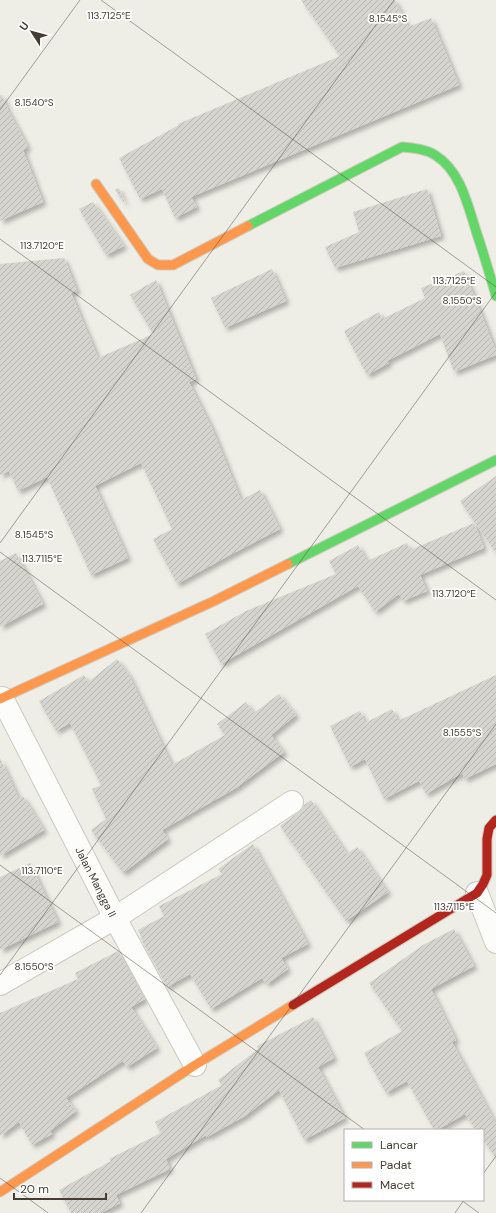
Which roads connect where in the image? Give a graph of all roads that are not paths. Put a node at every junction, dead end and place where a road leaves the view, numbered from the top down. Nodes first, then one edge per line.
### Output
1 (96, 184) dead end
2 (496, 296) edge
3 (496, 460) edge
4 (1, 699) edge
5 (292, 802) dead end
6 (496, 820) edge
7 (477, 893) junction
8 (115, 918) junction
9 (496, 942) edge
10 (0, 984) edge
11 (195, 1065) junction
12 (0, 1192) edge

1 - 2 street
3 - 4 street
4 - 8 street, Jalan Mangga II
5 - 8 street
6 - 7 street
7 - 9 street
7 - 11 street
8 - 10 street
8 - 11 street, Jalan Mangga II
11 - 12 street

